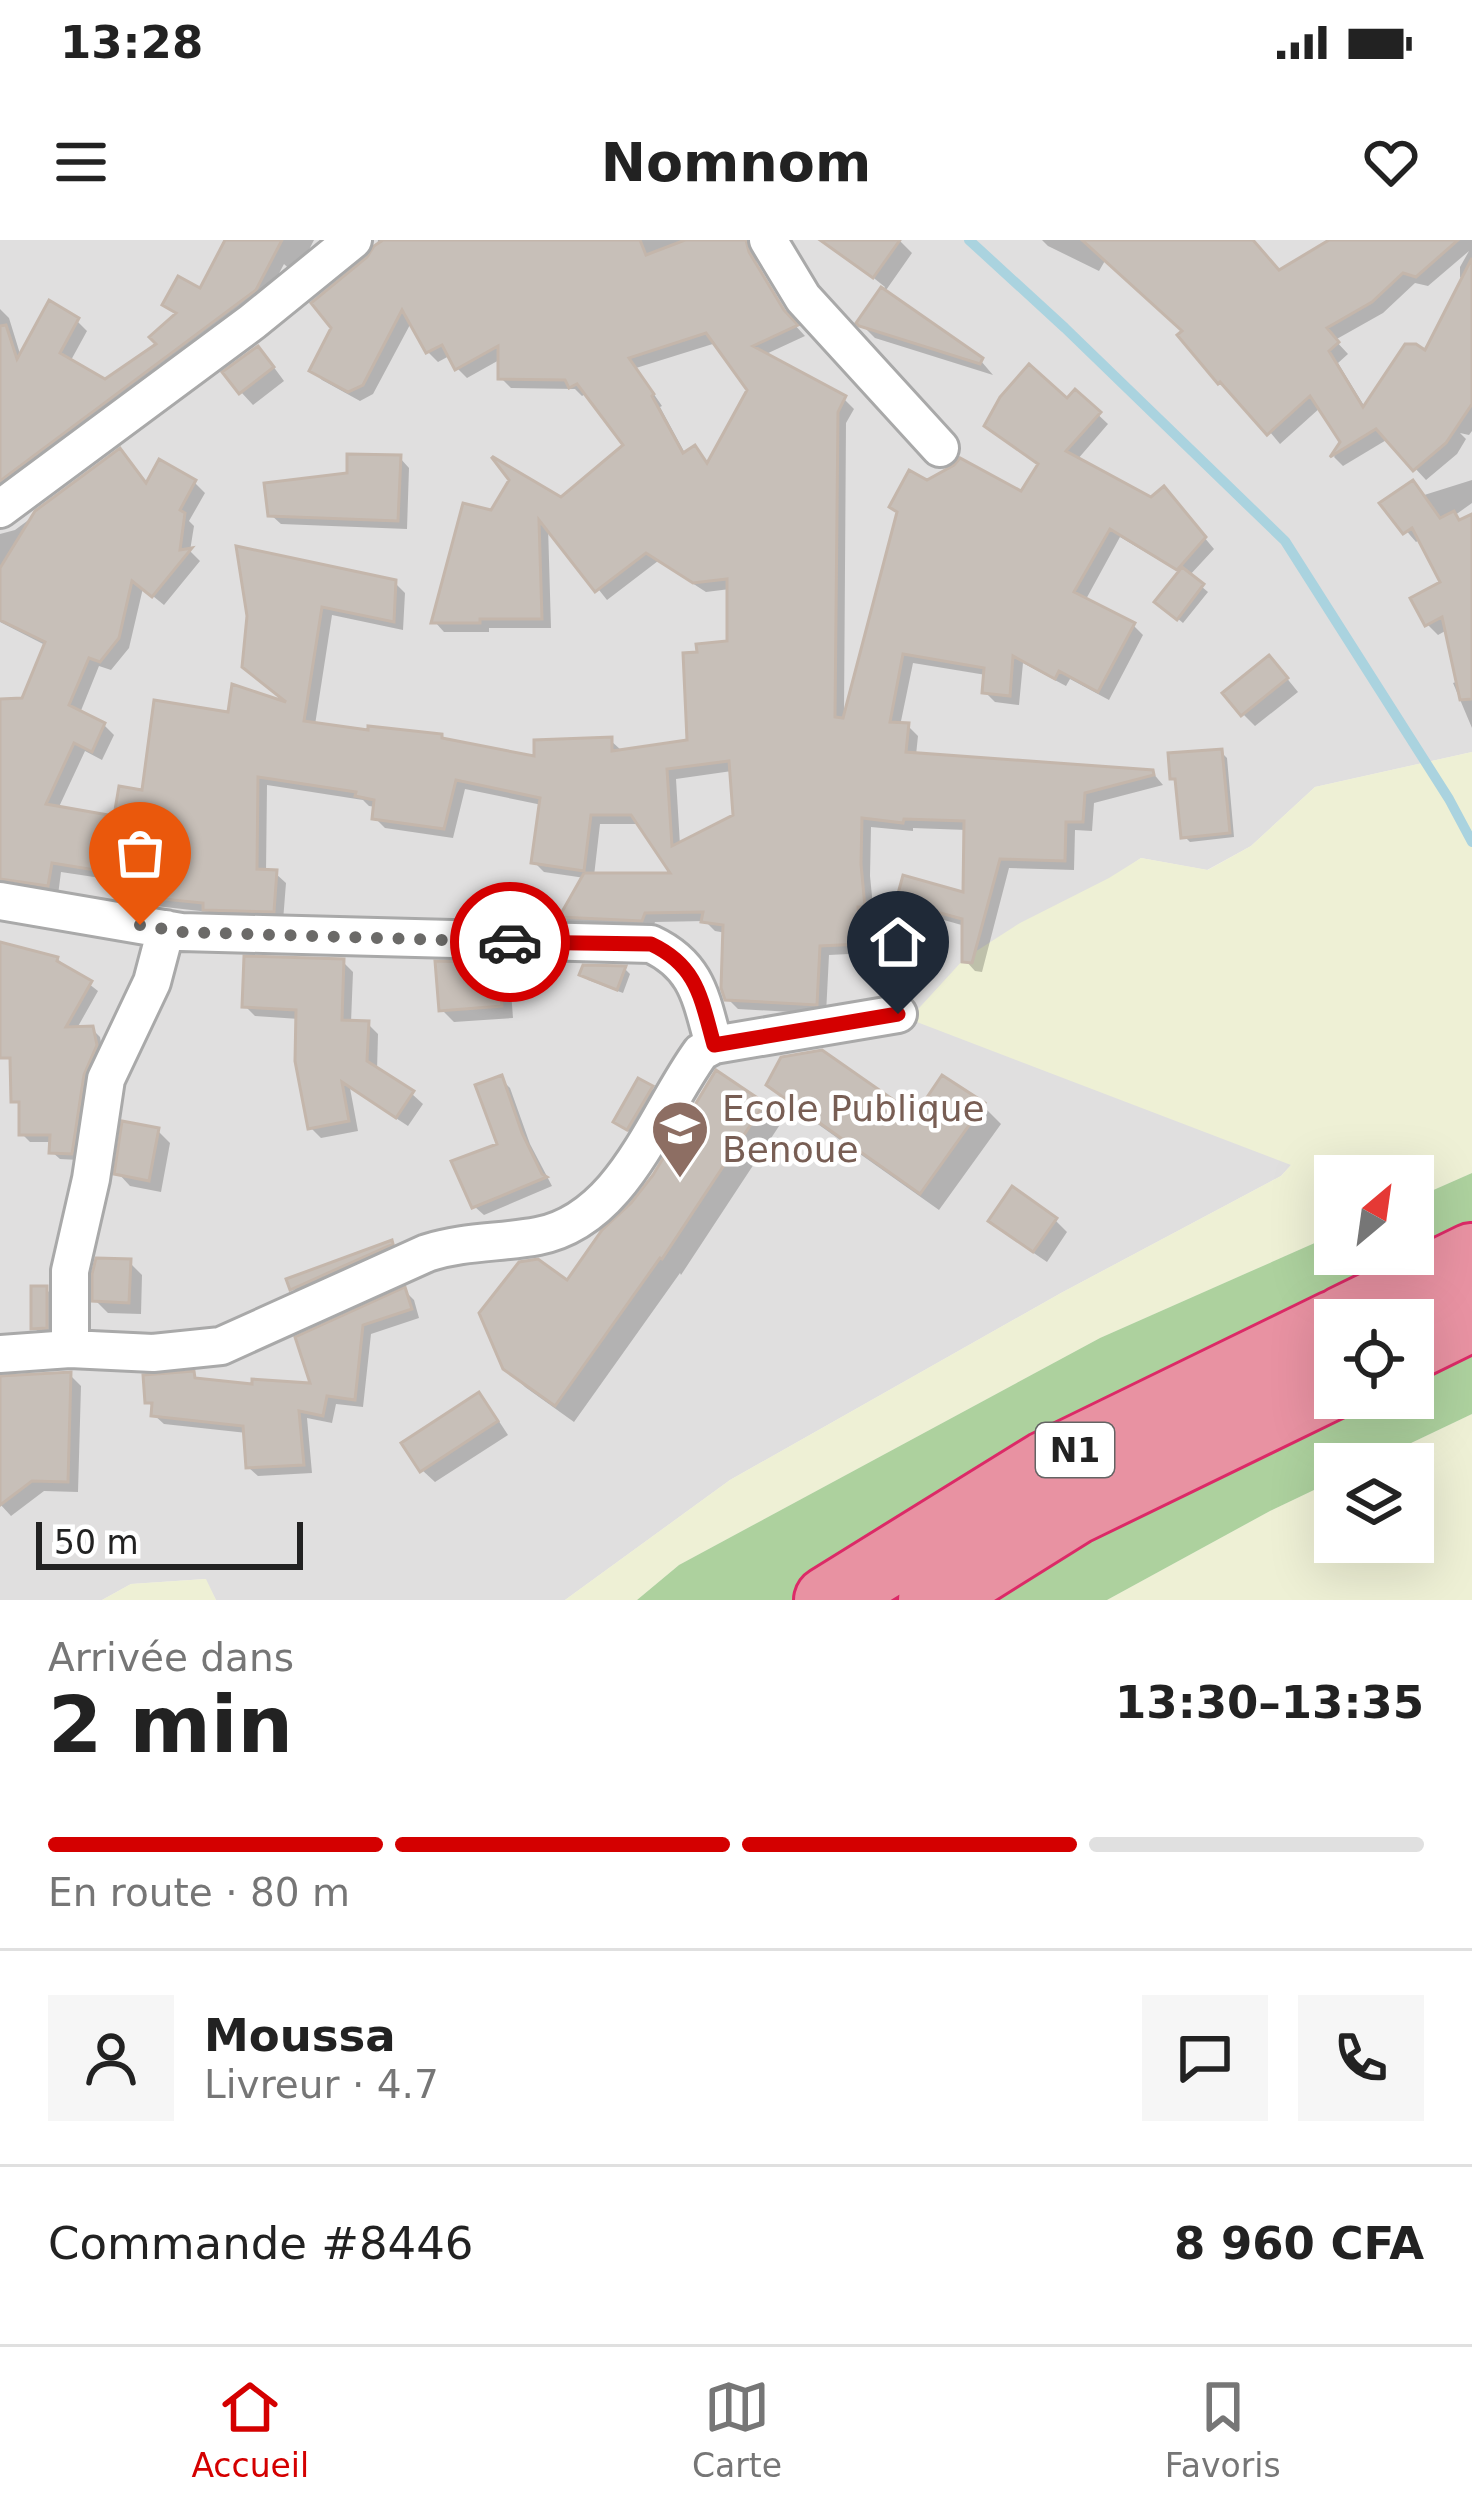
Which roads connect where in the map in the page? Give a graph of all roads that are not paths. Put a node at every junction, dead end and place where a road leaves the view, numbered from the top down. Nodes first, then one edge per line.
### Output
1 (353, 240) edge
2 (768, 240) edge
3 (940, 448) dead end
4 (0, 508) edge
5 (0, 901) edge
6 (166, 929) junction
7 (898, 1014) dead end
8 (714, 1045) junction
9 (1472, 1257) edge
10 (1386, 1299) edge
11 (1472, 1317) edge
12 (1314, 1334) edge
13 (1434, 1336) edge
14 (70, 1348) junction
15 (0, 1354) edge
16 (1314, 1394) edge
17 (828, 1600) edge
18 (932, 1600) edge

1 - 4 street
2 - 3 street
5 - 6 street
6 - 8 street
6 - 14 street
7 - 8 street
8 - 14 street
9 - 10 highway, N1
11 - 13 highway
12 - 17 highway, N1
14 - 15 street
16 - 18 highway, N1

